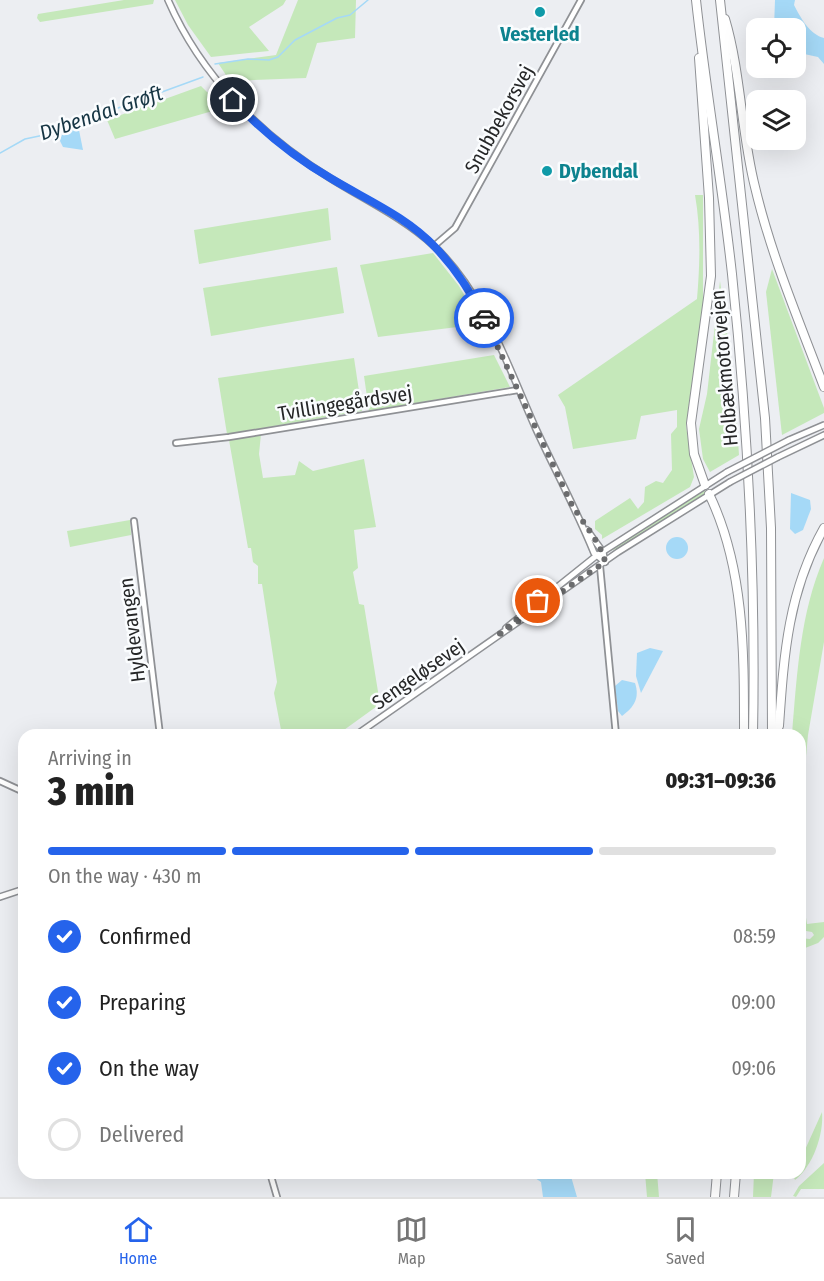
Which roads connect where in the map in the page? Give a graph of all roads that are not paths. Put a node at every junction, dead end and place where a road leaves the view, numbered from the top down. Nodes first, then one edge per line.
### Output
1 (168, 0) edge
2 (581, 0) edge
3 (696, 0) edge
4 (720, 2) edge
5 (698, 23) junction
6 (434, 246) junction
7 (824, 387) edge
8 (518, 390) junction
9 (824, 425) edge
10 (824, 435) edge
11 (176, 442) dead end
12 (705, 485) junction
13 (710, 494) junction
14 (134, 521) dead end
15 (583, 525) junction
16 (824, 528) edge
17 (603, 552) junction
18 (596, 556) junction
19 (602, 564) junction
20 (496, 637) junction
21 (159, 729) edge
22 (365, 729) edge
23 (616, 729) edge
24 (744, 729) edge
25 (753, 729) edge
26 (773, 729) edge
27 (777, 729) edge
28 (0, 781) edge
29 (18, 789) edge
30 (18, 891) edge
31 (0, 897) edge
32 (272, 1179) edge
33 (716, 1179) edge
34 (736, 1179) edge
35 (277, 1197) edge
36 (715, 1197) edge
37 (734, 1197) edge

1 - 6 street
2 - 6 street, Snubbekorsvej
3 - 5 highway, Holbækmotorvejen
4 - 7 highway
4 - 26 highway, Holbækmotorvejen
5 - 12 highway
5 - 25 highway, Holbækmotorvejen
6 - 8 street
8 - 11 street, Tvillingegårdsvej
8 - 15 street
9 - 12 street, Sengeløsevej, bridge
10 - 13 street, Sengeløsevej, bridge
12 - 13 street
12 - 17 street, Sengeløsevej
13 - 19 street, Sengeløsevej
13 - 24 highway
14 - 21 street, Hyldevangen
15 - 17 street
15 - 18 street
16 - 27 highway
17 - 18 street, Sengeløsevej
17 - 19 street
18 - 19 street
18 - 20 street, Sengeløsevej
19 - 20 street, Sengeløsevej
19 - 23 street
20 - 22 street, Sengeløsevej
28 - 29 street
30 - 31 street
32 - 35 street
33 - 36 highway
34 - 37 highway

